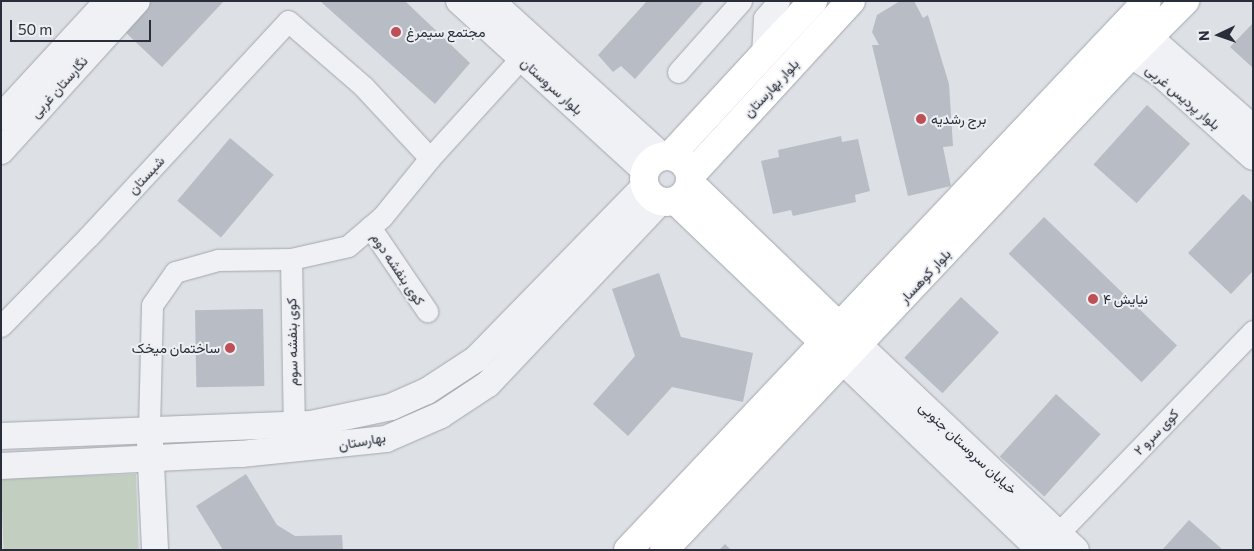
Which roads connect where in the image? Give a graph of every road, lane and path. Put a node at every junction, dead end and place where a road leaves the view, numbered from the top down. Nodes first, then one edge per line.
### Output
1 (108, 1) edge
2 (137, 1) edge
3 (459, 1) edge
4 (492, 1) edge
5 (741, 1) edge
6 (779, 1) edge
7 (813, 1) edge
8 (851, 1) edge
9 (1185, 1) edge
10 (1139, 11) edge
11 (1131, 45) junction
12 (762, 56) junction
13 (521, 58) junction
14 (678, 72) dead end
15 (1, 117) edge
16 (1253, 128) edge
17 (1, 151) edge
18 (1253, 157) edge
19 (430, 158) junction
20 (667, 179) junction
21 (370, 227) junction
22 (291, 259) junction
23 (427, 311) dead end
24 (1, 326) edge
25 (1253, 331) edge
26 (832, 335) junction
27 (852, 354) junction
28 (294, 424) junction
29 (150, 429) junction
30 (1, 436) edge
31 (152, 459) junction
32 (1, 466) edge
33 (1054, 546) edge
34 (156, 550) edge
35 (628, 550) edge
36 (664, 550) edge

1 - 15 street, نگارستان غربی
2 - 17 street, نگارستان غربی
3 - 13 street, بلوار سروستان
4 - 20 street, بلوار سروستان
5 - 14 street
6 - 12 street
7 - 12 main road, بلوار بهارستان
8 - 20 main road, بلوار بهارستان
9 - 11 main road, بلوار کوهسار
10 - 11 main road, بلوار کوهسار
11 - 16 street, بلوار پردیس غربی
11 - 18 street, بلوار پردیس غربی
11 - 26 main road, بلوار کوهسار
11 - 27 main road, بلوار کوهسار
12 - 20 main road, بلوار بهارستان
13 - 19 street
13 - 20 street, بلوار سروستان
19 - 21 street
19 - 24 street, شبستان
20 - 26 main road
20 - 28 street, بهارستان
20 - 31 street, بهارستان
21 - 22 street
21 - 23 street, کوی بنفشه دوم
22 - 28 street, کوی بنفشه سوم
22 - 29 street
25 - 33 street, کوی سرو ۲
26 - 27 main road
26 - 35 main road, بلوار کوهسار
27 - 33 street, خیابان سروستان جنوبی
27 - 36 main road, بلوار کوهسار
28 - 29 street, بهارستان
29 - 30 street, بهارستان
29 - 31 street
31 - 32 street, بهارستان
31 - 34 street

